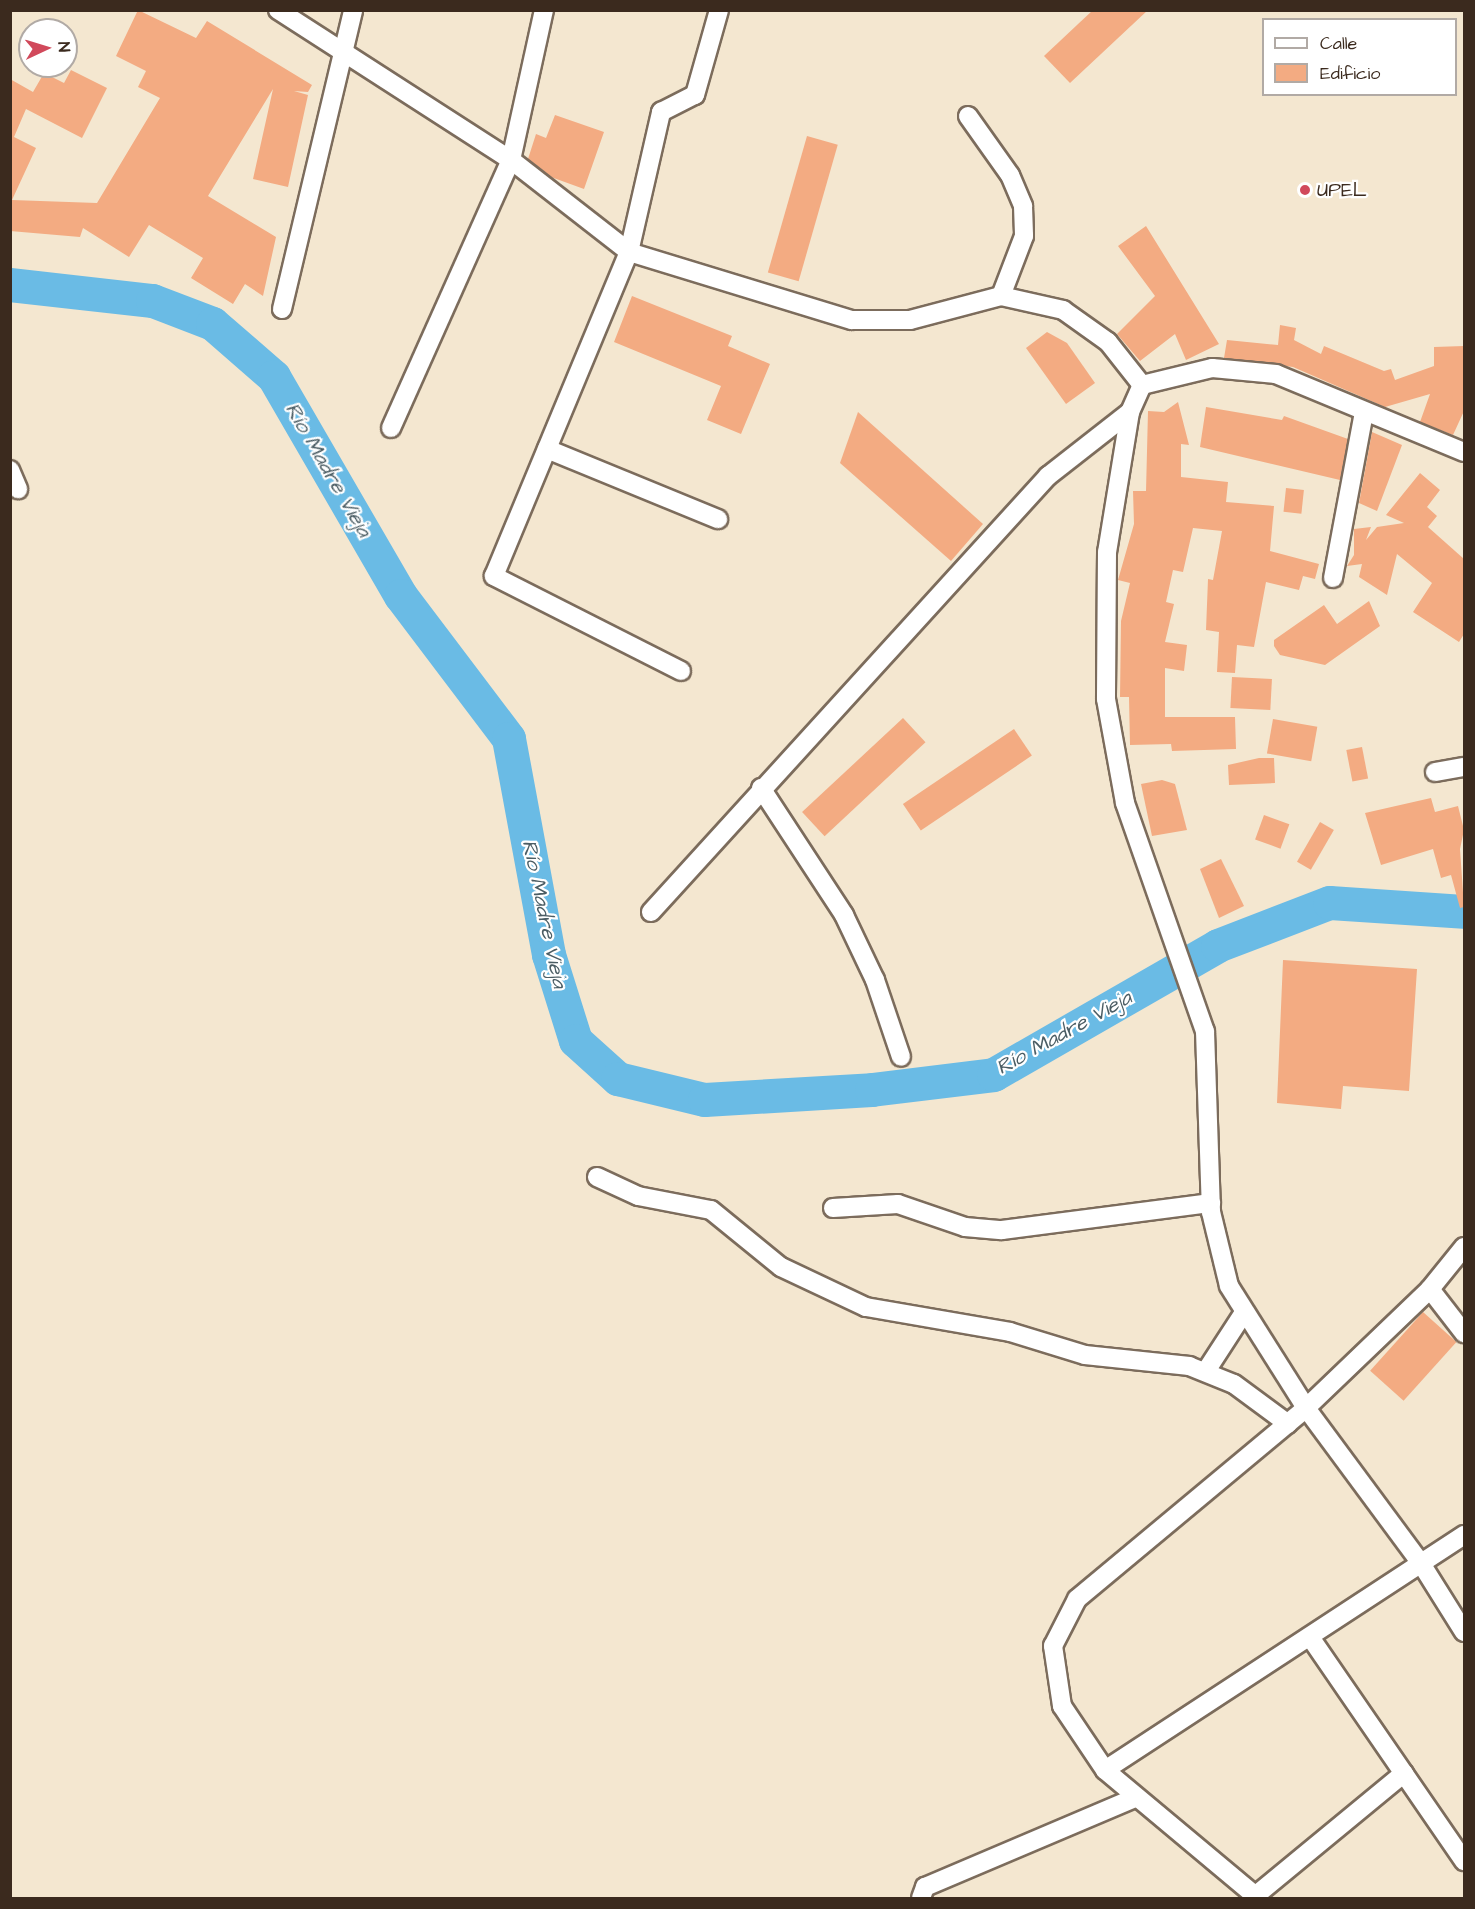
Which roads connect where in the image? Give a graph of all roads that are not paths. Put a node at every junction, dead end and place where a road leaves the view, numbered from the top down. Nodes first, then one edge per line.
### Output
1 (278, 10) edge
2 (353, 10) edge
3 (544, 10) edge
4 (719, 10) edge
5 (344, 56) junction
6 (968, 116) dead end
7 (511, 160) junction
8 (629, 252) junction
9 (1001, 296) junction
10 (282, 309) dead end
11 (1142, 385) junction
12 (1130, 412) junction
13 (1364, 413) junction
14 (391, 428) dead end
15 (547, 448) junction
16 (1464, 452) edge
17 (10, 470) edge
18 (18, 489) dead end
19 (718, 519) dead end
20 (1333, 578) dead end
21 (681, 671) dead end
22 (1464, 767) edge
23 (1435, 772) dead end
24 (761, 788) junction
25 (651, 912) dead end
26 (901, 1057) dead end
27 (597, 1177) dead end
28 (1211, 1203) junction
29 (833, 1208) dead end
30 (1464, 1247) edge
31 (1430, 1289) junction
32 (1243, 1314) junction
33 (1464, 1333) edge
34 (1206, 1371) junction
35 (1306, 1408) junction
36 (1288, 1424) junction
37 (1464, 1534) edge
38 (1422, 1565) junction
39 (1464, 1632) edge
40 (1310, 1637) junction
41 (1105, 1770) junction
42 (1404, 1773) junction
43 (1137, 1797) junction
44 (1464, 1861) edge
45 (1256, 1897) edge
46 (921, 1899) edge

1 - 5 street
2 - 5 street
3 - 7 street
4 - 8 street
5 - 7 street
5 - 10 street
6 - 9 street
7 - 8 street
7 - 14 street
8 - 9 street
8 - 15 street
9 - 11 street
11 - 12 street
11 - 13 street
12 - 24 street
12 - 28 street
13 - 16 street
13 - 20 street
15 - 19 street
15 - 21 street
17 - 18 street
22 - 23 street
24 - 25 street
24 - 26 street
27 - 34 street
28 - 29 street
28 - 32 street
30 - 31 street
31 - 33 street
31 - 35 street
32 - 34 street
32 - 35 street
34 - 36 street
35 - 36 street
35 - 38 street
36 - 41 street
37 - 38 street
38 - 39 street
38 - 40 street
40 - 41 street
40 - 42 street
41 - 43 street
42 - 44 street
42 - 45 street
43 - 45 street
43 - 46 street

